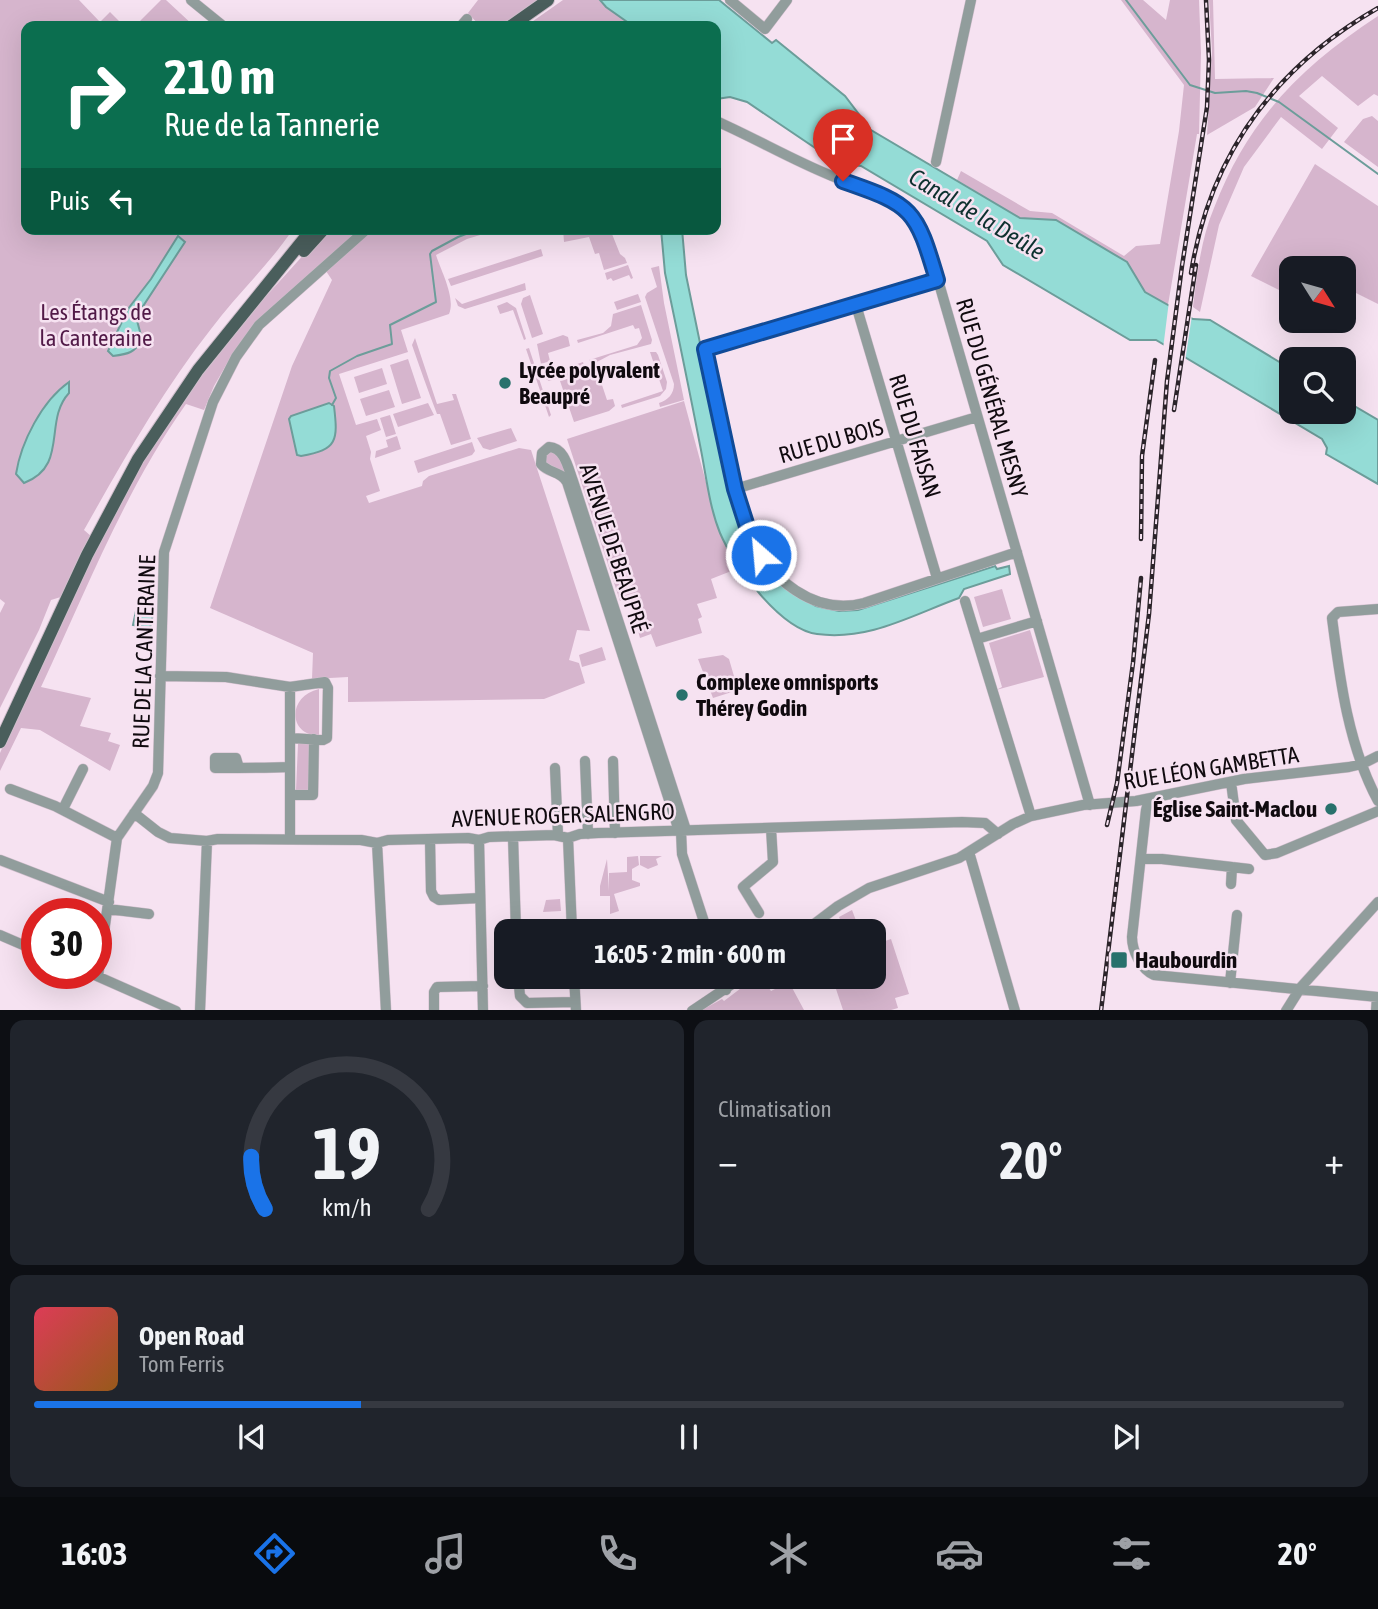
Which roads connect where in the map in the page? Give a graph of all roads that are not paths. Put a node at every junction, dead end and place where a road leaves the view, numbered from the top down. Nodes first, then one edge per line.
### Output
1 (191, 0) edge
2 (548, 0) edge
3 (730, 0) edge
4 (787, 0) edge
5 (971, 0) edge
6 (217, 21) edge
7 (519, 21) edge
8 (721, 123) edge
9 (936, 162) dead end
10 (307, 235) edge
11 (318, 235) edge
12 (360, 235) edge
13 (937, 280) junction
14 (856, 305) junction
15 (250, 306) junction
16 (977, 416) junction
17 (896, 442) junction
18 (735, 489) junction
19 (1017, 552) junction
20 (937, 578) junction
21 (965, 601) dead end
22 (1378, 609) edge
23 (1037, 621) junction
24 (51, 629) junction
25 (977, 639) junction
26 (160, 676) junction
27 (290, 687) junction
28 (0, 725) edge
29 (290, 738) junction
30 (314, 739) junction
31 (0, 742) edge
32 (1378, 756) edge
33 (585, 761) dead end
34 (613, 761) dead end
35 (1362, 764) junction
36 (239, 768) dead end
37 (290, 768) junction
38 (555, 768) dead end
39 (83, 769) dead end
40 (1230, 782) junction
41 (10, 789) dead end
42 (290, 796) junction
43 (1165, 796) junction
44 (1378, 801) edge
45 (1094, 804) junction
46 (63, 809) junction
47 (1378, 811) edge
48 (134, 813) junction
49 (1031, 816) junction
50 (1145, 818) junction
51 (771, 828) junction
52 (682, 831) junction
53 (615, 833) junction
54 (588, 834) junction
55 (998, 834) junction
56 (513, 837) junction
57 (563, 837) junction
58 (117, 838) junction
59 (290, 839) junction
60 (430, 839) junction
61 (207, 841) junction
62 (480, 841) junction
63 (377, 843) junction
64 (970, 852) junction
65 (1141, 859) junction
66 (0, 860) edge
67 (1232, 867) junction
68 (1249, 869) dead end
69 (1231, 884) dead end
70 (91, 898) edge
71 (109, 898) edge
72 (480, 898) junction
73 (1378, 902) edge
74 (112, 906) edge
75 (759, 913) dead end
76 (149, 914) dead end
77 (1237, 915) dead end
78 (516, 919) edge
79 (571, 919) edge
80 (703, 919) edge
81 (821, 919) edge
82 (0, 935) edge
83 (21, 944) edge
84 (112, 982) edge
85 (1230, 983) junction
86 (483, 986) junction
87 (519, 989) edge
88 (1300, 989) junction
89 (726, 990) edge
90 (1377, 997) edge
91 (575, 1006) edge
92 (175, 1010) edge
93 (200, 1010) edge
94 (386, 1010) edge
95 (434, 1010) edge
96 (483, 1010) edge
97 (692, 1010) edge
98 (1016, 1010) edge
99 (1286, 1010) edge
100 (1376, 1010) edge

1 - 6 street
2 - 7 main road
3 - 4 street
5 - 9 street
8 - 13 street, RUE DU GÉNÉRAL MESNY
10 - 15 main road
11 - 15 main road
12 - 26 street, RUE DE LA CANTERAINE
13 - 14 street
13 - 16 street, RUE DU GÉNÉRAL MESNY
14 - 17 street, RUE DU FAISAN
14 - 18 street
15 - 24 main road
16 - 17 street, RUE DU BOIS
16 - 19 street, RUE DU GÉNÉRAL MESNY
17 - 18 street, RUE DU BOIS
17 - 20 street, RUE DU FAISAN
18 - 20 street
19 - 20 street
19 - 23 street, RUE DU GÉNÉRAL MESNY
21 - 25 street
22 - 35 street
23 - 25 street
23 - 45 street, RUE DU GÉNÉRAL MESNY
24 - 28 main road
24 - 31 main road
25 - 49 street
26 - 27 street
26 - 48 street, RUE DE LA CANTERAINE
27 - 29 street
27 - 30 street
29 - 30 street
29 - 37 street
30 - 42 street
32 - 35 street, RUE LÉON GAMBETTA
33 - 54 street
34 - 53 street
35 - 40 street, RUE LÉON GAMBETTA
35 - 44 street
36 - 37 street
37 - 42 street
38 - 57 street
39 - 46 street
40 - 43 street, RUE LÉON GAMBETTA
40 - 47 street
41 - 46 street
42 - 59 street
43 - 45 street, RUE LÉON GAMBETTA
43 - 50 street
45 - 49 street
45 - 50 street, RUE LÉON GAMBETTA
46 - 58 street
48 - 58 street, RUE DE LA CANTERAINE
48 - 61 street, AVENUE ROGER SALENGRO
49 - 55 street
50 - 65 street
51 - 52 street, AVENUE ROGER SALENGRO
51 - 55 street, AVENUE ROGER SALENGRO
51 - 75 street
52 - 52 street, AVENUE DE BEAUPRÉ
52 - 53 street, AVENUE ROGER SALENGRO
52 - 80 street
53 - 54 street, AVENUE ROGER SALENGRO
54 - 57 street, AVENUE ROGER SALENGRO
55 - 64 street
56 - 57 street, AVENUE ROGER SALENGRO
56 - 62 street, AVENUE ROGER SALENGRO
56 - 78 street
57 - 79 street
58 - 71 street
59 - 61 street, AVENUE ROGER SALENGRO
59 - 63 street, AVENUE ROGER SALENGRO
60 - 62 street, AVENUE ROGER SALENGRO
60 - 63 street, AVENUE ROGER SALENGRO
60 - 72 street
61 - 93 street
62 - 72 street
63 - 94 street
64 - 81 street
64 - 98 street
65 - 67 street
65 - 85 street
66 - 70 street
67 - 68 street
67 - 69 street
72 - 86 street
73 - 88 street
74 - 76 street
77 - 85 street
82 - 83 street
84 - 92 street
85 - 88 street
86 - 95 street
86 - 96 street
87 - 91 street
88 - 90 street
88 - 99 street
89 - 97 street
90 - 100 street

